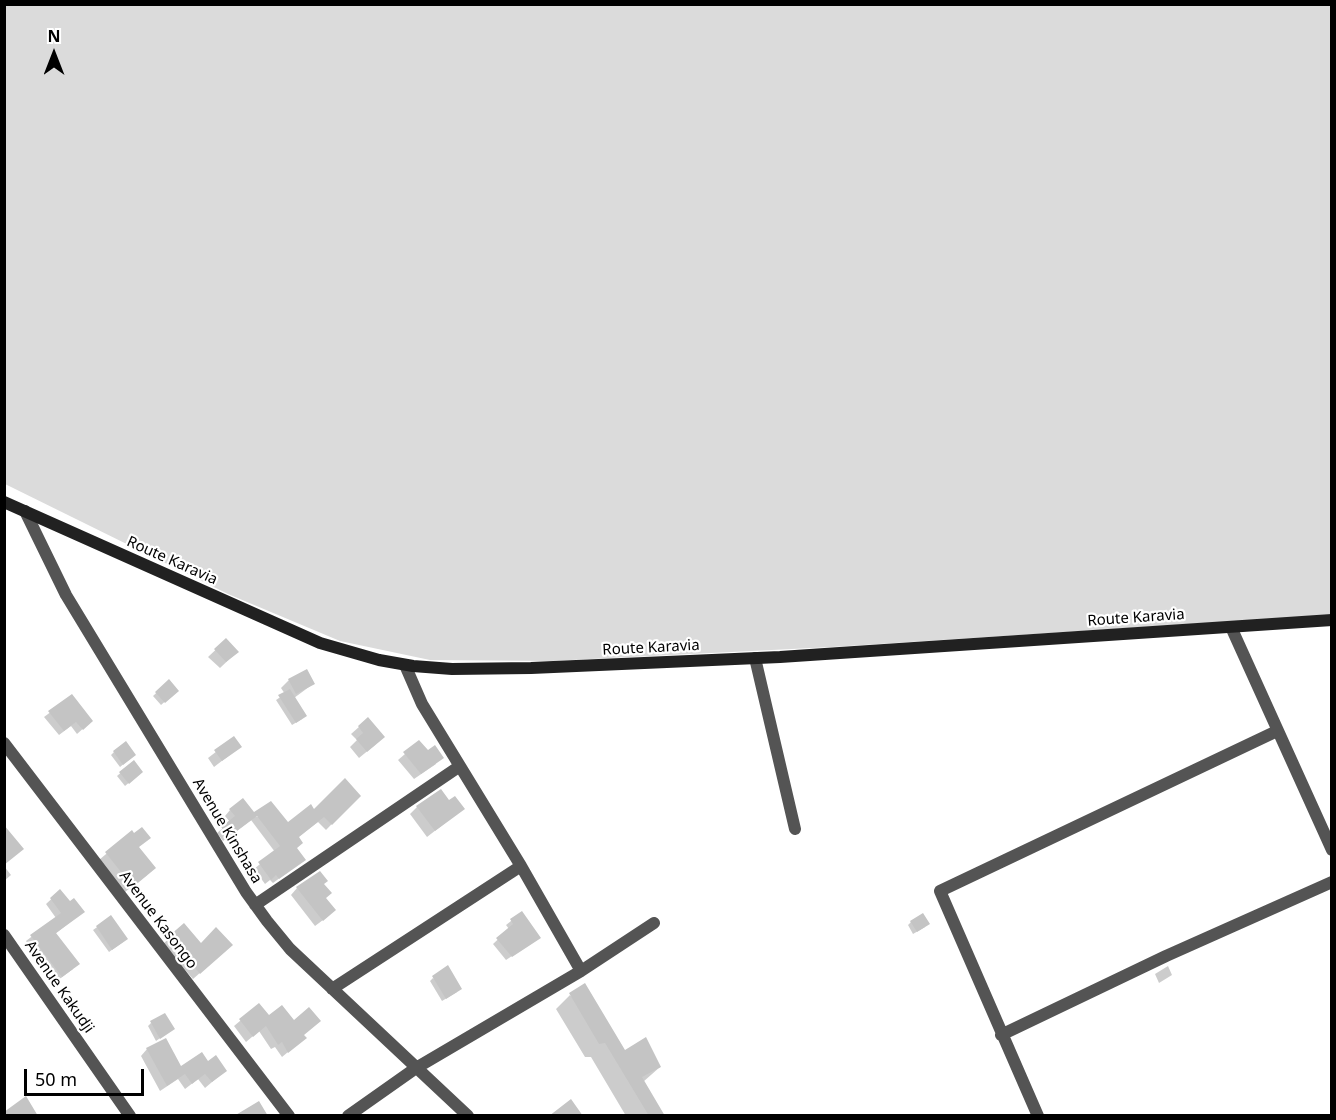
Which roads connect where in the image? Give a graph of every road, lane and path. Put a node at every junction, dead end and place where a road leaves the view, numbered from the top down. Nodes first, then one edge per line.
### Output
1 (4, 502) edge
2 (25, 511) junction
3 (1332, 620) edge
4 (1231, 627) junction
5 (755, 658) junction
6 (405, 665) junction
7 (1277, 731) junction
8 (4, 743) edge
9 (460, 766) junction
10 (795, 829) dead end
11 (1332, 850) edge
12 (521, 866) junction
13 (1332, 882) edge
14 (255, 905) junction
15 (654, 923) dead end
16 (4, 935) edge
17 (581, 971) junction
18 (332, 988) junction
19 (1001, 1035) junction
20 (416, 1068) junction
21 (130, 1116) edge
22 (289, 1116) edge
23 (348, 1116) edge
24 (468, 1116) edge
25 (1038, 1116) edge

1 - 2 street, Route Karavia
2 - 6 street, Route Karavia
2 - 14 street, Avenue Kinshasa
3 - 4 street, Route Karavia
4 - 5 street, Route Karavia
4 - 7 street
5 - 6 street, Route Karavia
5 - 10 street
6 - 9 street
7 - 11 street
7 - 19 street
8 - 22 street, Avenue Kasongo
9 - 12 street
9 - 14 street
12 - 17 street
12 - 18 street
13 - 19 street
14 - 18 street, Avenue Kinshasa
15 - 17 street
16 - 21 street, Avenue Kakudji
17 - 20 street
18 - 20 street, Avenue Kinshasa
19 - 25 street
20 - 23 street
20 - 24 street, Avenue Kinshasa

